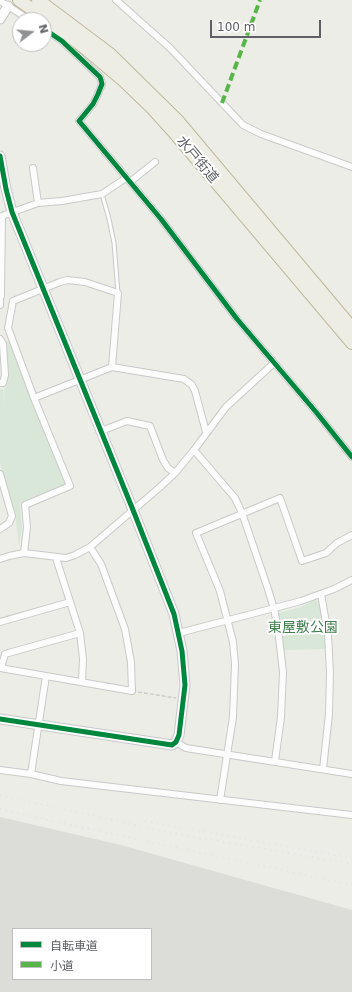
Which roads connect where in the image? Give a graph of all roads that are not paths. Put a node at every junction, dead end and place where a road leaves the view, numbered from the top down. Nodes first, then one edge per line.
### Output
1 (19, 0) edge
2 (38, 0) edge
3 (116, 0) edge
4 (4, 3) edge
5 (18, 12) edge
6 (0, 19) edge
7 (52, 34) edge
8 (0, 156) edge
9 (155, 162) dead end
10 (33, 168) dead end
11 (352, 168) edge
12 (128, 180) junction
13 (102, 194) junction
14 (38, 202) junction
15 (12, 212) junction
16 (43, 289) junction
17 (118, 293) junction
18 (1, 294) edge
19 (0, 305) edge
20 (352, 328) edge
21 (0, 339) edge
22 (352, 343) edge
23 (274, 363) junction
24 (112, 367) junction
25 (80, 380) junction
26 (0, 384) edge
27 (34, 398) junction
28 (101, 431) junction
29 (206, 432) junction
30 (194, 450) junction
31 (352, 457) edge
32 (175, 473) junction
33 (0, 474) edge
34 (133, 510) junction
35 (242, 513) junction
36 (0, 529) edge
37 (352, 535) edge
38 (90, 547) junction
39 (24, 553) junction
40 (56, 558) junction
41 (0, 559) edge
42 (352, 580) edge
43 (321, 594) junction
44 (70, 602) junction
45 (274, 609) junction
46 (228, 621) junction
47 (0, 622) edge
48 (179, 633) junction
49 (80, 634) junction
50 (1, 668) edge
51 (46, 676) junction
52 (82, 681) junction
53 (0, 719) edge
54 (38, 725) junction
55 (176, 742) junction
56 (228, 755) junction
57 (275, 761) junction
58 (323, 769) junction
59 (0, 770) edge
60 (31, 774) junction
61 (352, 774) edge
62 (220, 800) junction
63 (352, 816) edge

1 - 22 highway, 水戸街道
2 - 20 highway, 水戸街道
3 - 11 street
4 - 5 street
4 - 6 street
7 - 12 street
8 - 15 street
9 - 12 street
10 - 14 street
12 - 13 street
12 - 23 street
13 - 14 street
13 - 17 lane
14 - 15 street
15 - 16 street
15 - 18 street
16 - 17 street
16 - 25 street
16 - 27 street
17 - 24 street
18 - 19 street
21 - 26 street
23 - 29 street
23 - 31 street
24 - 25 street
24 - 29 street
25 - 27 street
25 - 28 street
27 - 39 street
28 - 32 street
28 - 34 street
29 - 30 street
30 - 32 street
30 - 35 street
32 - 34 street
33 - 36 street
34 - 38 street
34 - 48 street
35 - 37 street
35 - 45 street
35 - 46 street
38 - 40 street
38 - 52 street
39 - 40 street
39 - 41 street
40 - 44 street
42 - 43 street
43 - 45 street
43 - 58 street
44 - 47 street
44 - 49 street
45 - 46 street
45 - 57 street
46 - 48 street
46 - 56 street
48 - 55 street
49 - 50 street
49 - 52 street
50 - 51 street
51 - 52 street
51 - 54 street
53 - 54 street
54 - 55 street
54 - 60 street
55 - 56 street
56 - 57 street
56 - 62 street
57 - 58 street
58 - 61 street
59 - 60 street
60 - 62 street
62 - 63 street

